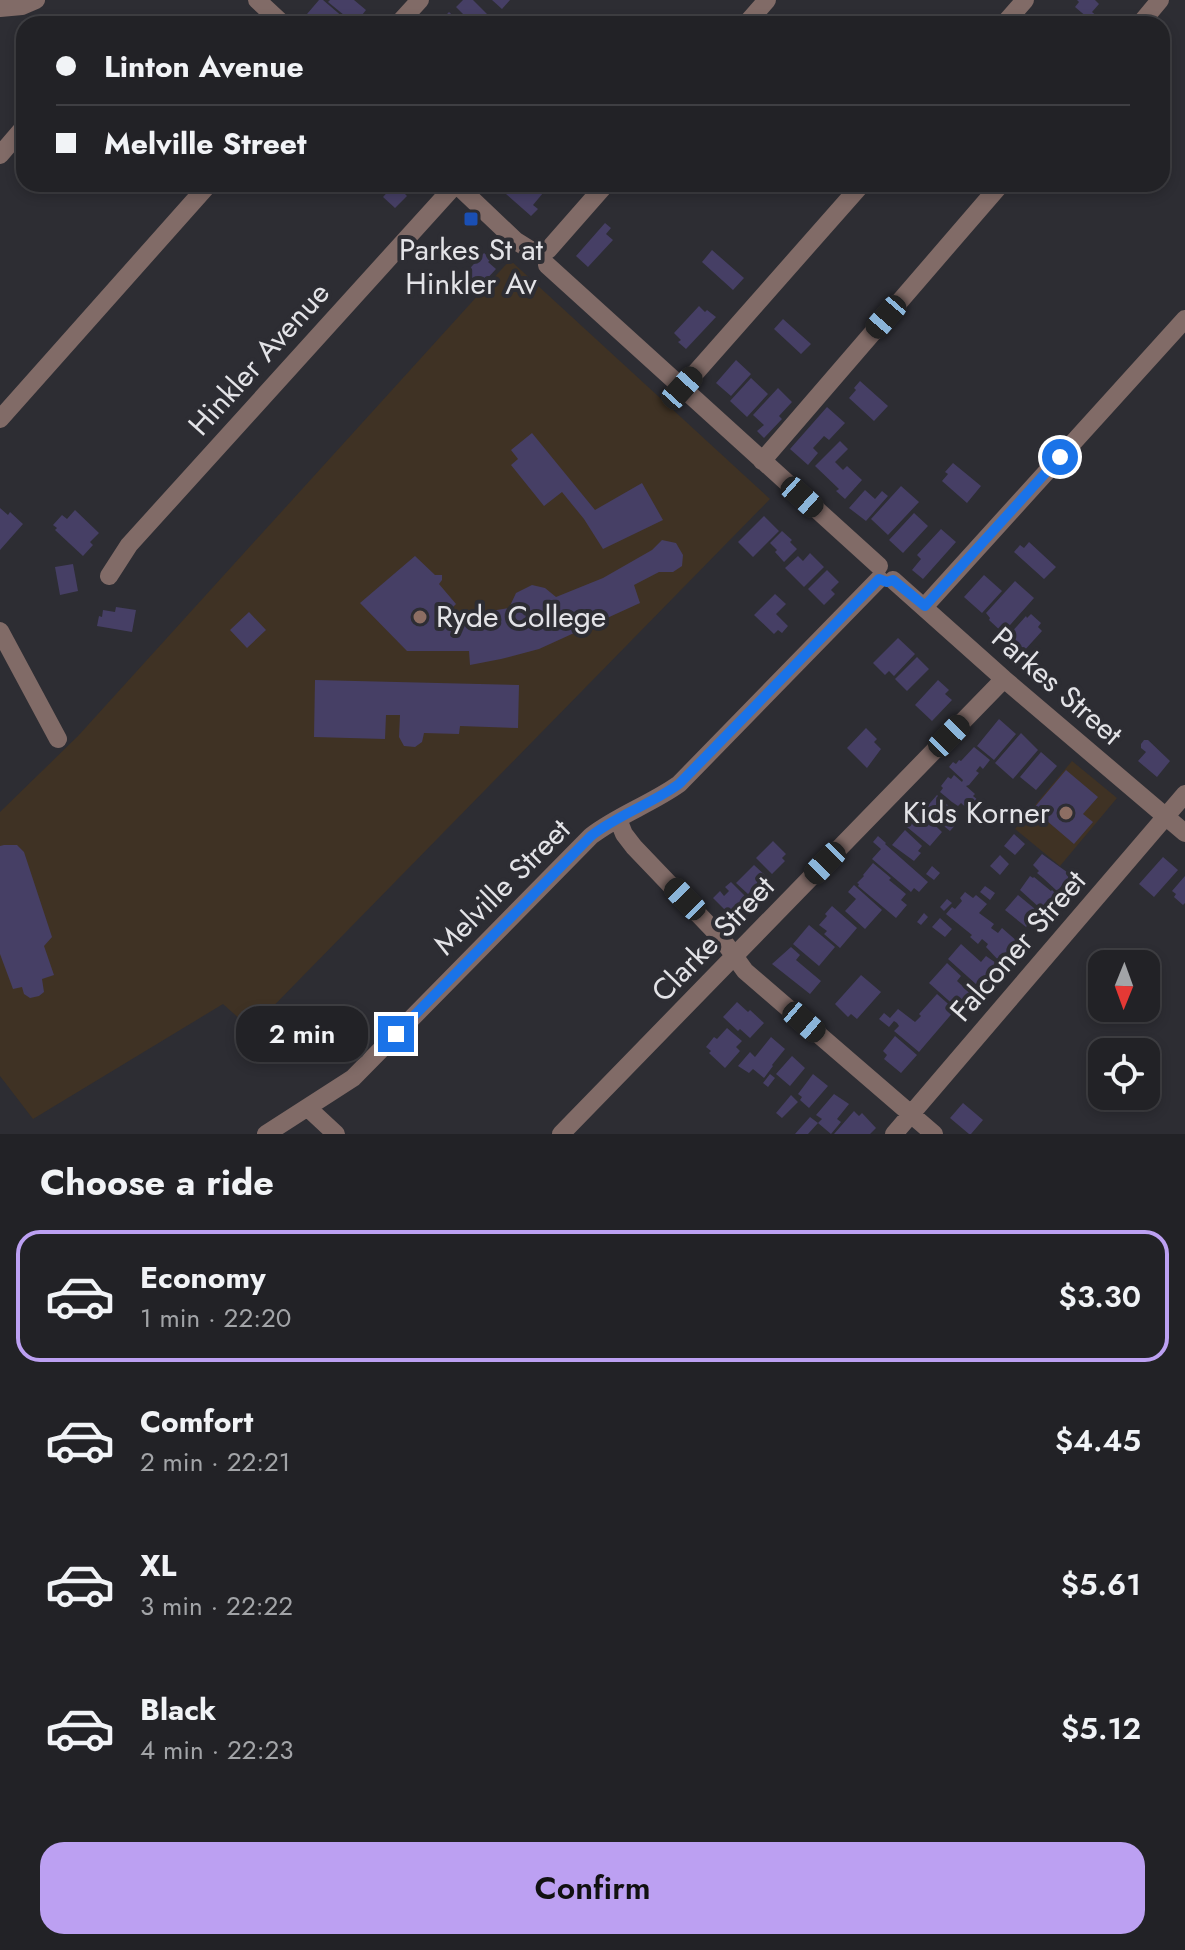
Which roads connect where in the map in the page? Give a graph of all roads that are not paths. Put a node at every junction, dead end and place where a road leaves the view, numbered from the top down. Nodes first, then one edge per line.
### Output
1 (257, 0) edge
2 (420, 0) edge
3 (767, 0) edge
4 (1025, 0) edge
5 (1160, 0) edge
6 (0, 8) edge
7 (28, 10) edge
8 (274, 16) edge
9 (405, 16) edge
10 (753, 16) edge
11 (1011, 16) edge
12 (1147, 16) edge
13 (16, 136) edge
14 (0, 155) edge
15 (202, 192) edge
16 (449, 192) edge
17 (464, 192) edge
18 (599, 192) edge
19 (855, 192) edge
20 (994, 192) edge
21 (542, 255) junction
22 (1185, 319) edge
23 (682, 388) junction
24 (0, 419) edge
25 (762, 461) junction
26 (884, 575) junction
27 (109, 576) dead end
28 (925, 606) junction
29 (0, 631) edge
30 (1004, 679) junction
31 (58, 739) dead end
32 (1185, 794) edge
33 (1166, 817) junction
34 (618, 819) junction
35 (1185, 833) edge
36 (735, 956) junction
37 (308, 1108) junction
38 (911, 1114) junction
39 (266, 1134) edge
40 (336, 1134) edge
41 (561, 1134) edge
42 (894, 1134) edge
43 (934, 1134) edge

1 - 8 street
2 - 9 street
3 - 10 street
4 - 11 street
5 - 12 street
6 - 7 street
13 - 14 street
15 - 24 street
16 - 27 street, Hinkler Avenue
17 - 21 street, Parkes Street
18 - 21 street
19 - 23 street
20 - 25 street
21 - 23 street, Parkes Street
22 - 28 street
23 - 25 street, Parkes Street
25 - 26 street, Parkes Street
26 - 28 street, Parkes Street
26 - 34 street, Melville Street
28 - 30 street, Parkes Street
29 - 31 street
30 - 33 street, Parkes Street
30 - 36 street, Clarke Street
32 - 33 street, Falconer Street
33 - 35 street, Parkes Street
33 - 38 street, Falconer Street
34 - 36 street
34 - 37 street, Melville Street
36 - 38 street
36 - 41 street, Clarke Street
37 - 39 street, Melville Street
37 - 40 street
38 - 42 street, Falconer Street
38 - 43 street

